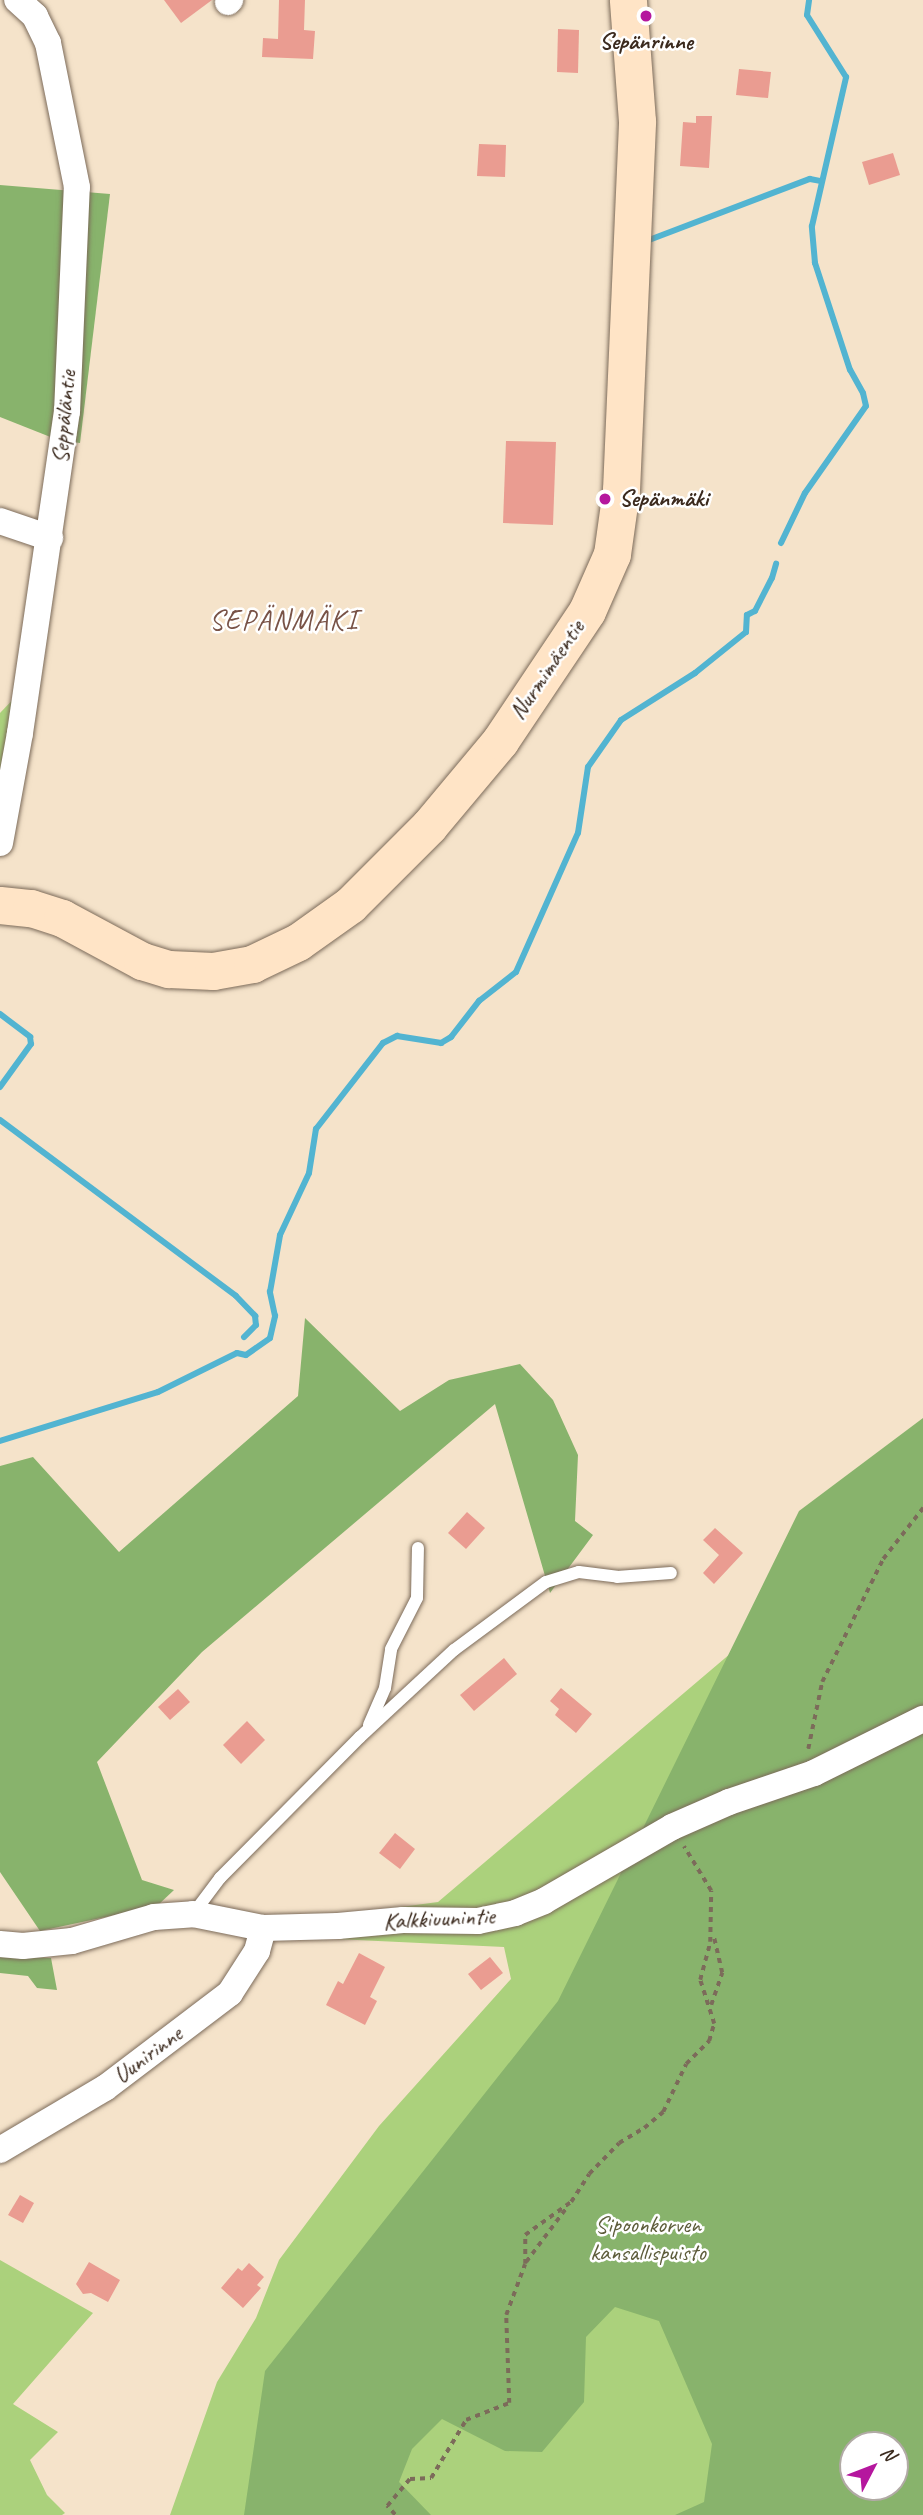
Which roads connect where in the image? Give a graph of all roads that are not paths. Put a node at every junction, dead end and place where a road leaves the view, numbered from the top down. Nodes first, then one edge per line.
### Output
1 (17, 0) edge
2 (628, 0) edge
3 (0, 521) edge
4 (50, 538) junction
5 (0, 843) edge
6 (0, 905) edge
7 (418, 1548) dead end
8 (671, 1573) dead end
9 (923, 1719) edge
10 (360, 1737) junction
11 (193, 1914) junction
12 (263, 1928) junction
13 (0, 1944) edge
14 (0, 2150) edge

1 - 4 street, Seppäläntie
2 - 6 street, Nurmimäentie
3 - 4 street
4 - 5 street, Seppäläntie
7 - 10 lane
8 - 10 lane
9 - 12 street, Kalkkiuunintie
10 - 11 lane
11 - 12 street, Kalkkiuunintie
11 - 13 street, Kalkkiuunintie
12 - 14 street, Uunirinne

